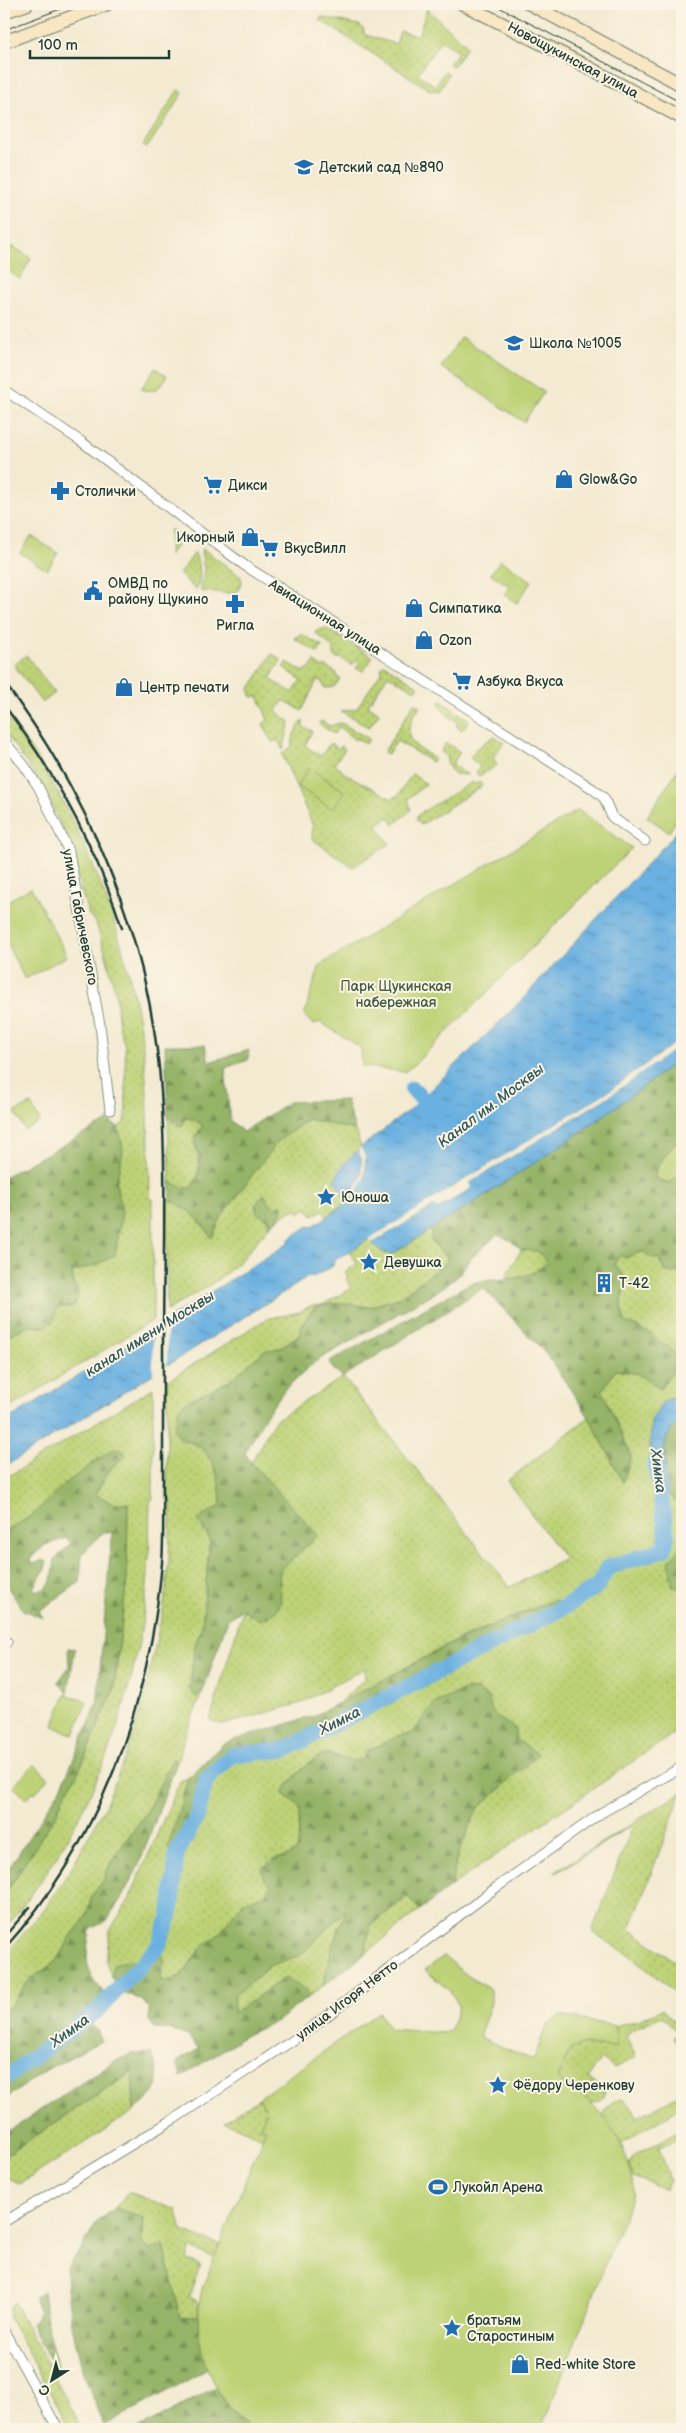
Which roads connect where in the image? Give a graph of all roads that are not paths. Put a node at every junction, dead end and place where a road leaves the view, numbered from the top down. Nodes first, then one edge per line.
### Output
1 (27, 4) edge
2 (107, 4) edge
3 (463, 4) edge
4 (530, 4) edge
5 (4, 12) edge
6 (4, 42) edge
7 (682, 85) edge
8 (682, 118) edge
9 (4, 390) edge
10 (4, 741) edge
11 (644, 841) dead end
12 (110, 1110) dead end
13 (682, 1767) edge
14 (4, 2222) edge
15 (4, 2331) edge
16 (58, 2429) edge

1 - 5 main road
2 - 6 main road
3 - 8 main road, Новощукинская улица
4 - 7 main road
9 - 11 street, Авиационная улица
10 - 12 street, улица Габричевского
13 - 14 street, улица Игоря Нетто
15 - 16 street

